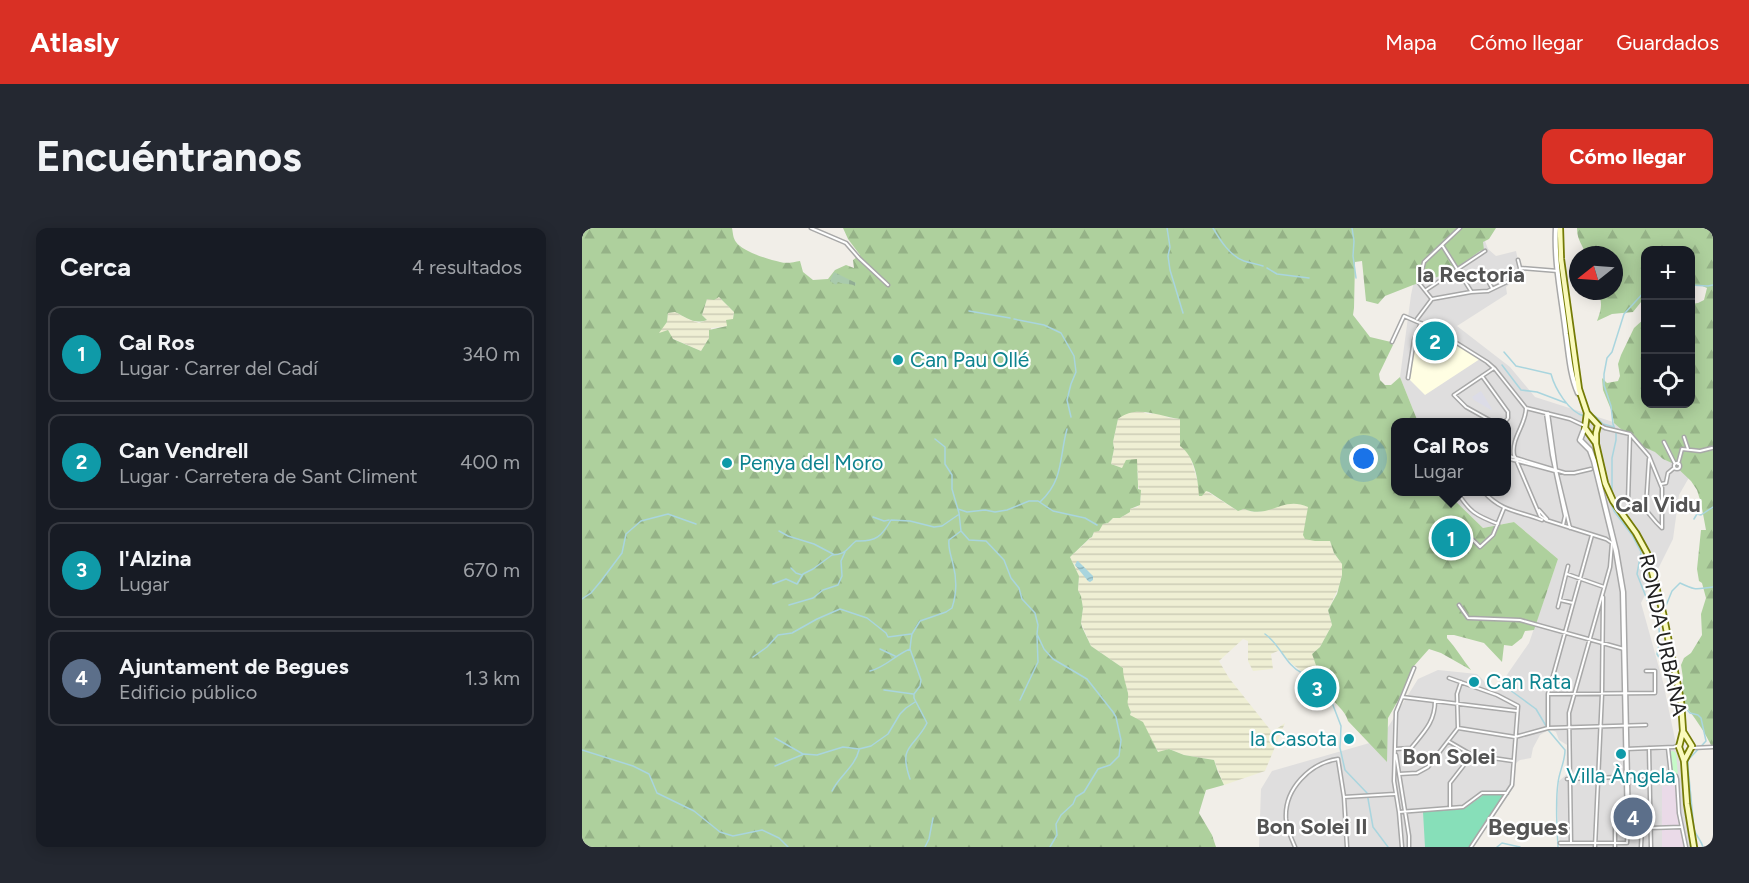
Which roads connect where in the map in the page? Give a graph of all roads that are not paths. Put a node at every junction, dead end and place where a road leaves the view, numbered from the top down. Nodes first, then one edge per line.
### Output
1 (811, 228) edge
2 (1460, 228) edge
3 (1558, 228) edge
4 (1442, 245) junction
5 (1485, 251) dead end
6 (1518, 260) dead end
7 (1520, 268) junction
8 (1458, 270) junction
9 (1558, 271) junction
10 (1483, 272) dead end
11 (888, 285) dead end
12 (1492, 288) junction
13 (1426, 290) junction
14 (1472, 292) junction
15 (1432, 299) junction
16 (1416, 320) junction
17 (1421, 323) junction
18 (1392, 342) dead end
19 (1494, 368) junction
20 (1482, 375) junction
21 (1408, 378) dead end
22 (1583, 402) junction
23 (1526, 408) junction
24 (1547, 413) junction
25 (1587, 413) junction
26 (1485, 418) edge
27 (1508, 418) edge
28 (1596, 426) junction
29 (1585, 427) junction
30 (1630, 435) junction
31 (1684, 437) dead end
32 (1664, 442) dead end
33 (1596, 444) junction
34 (1712, 448) edge
35 (1688, 449) junction
36 (1649, 456) junction
37 (1511, 458) edge
38 (1516, 459) junction
39 (1676, 464) junction
40 (1674, 468) junction
41 (1591, 469) dead end
42 (1556, 471) junction
43 (1661, 484) junction
44 (1460, 496) edge
45 (1488, 496) edge
46 (1504, 508) junction
47 (1646, 509) junction
48 (1539, 515) junction
49 (1498, 524) junction
50 (1563, 525) junction
51 (1570, 528) junction
52 (1444, 531) dead end
53 (1593, 534) junction
54 (1612, 535) junction
55 (1606, 539) junction
56 (1612, 543) junction
57 (1568, 566) dead end
58 (1566, 574) junction
59 (1580, 578) junction
60 (1604, 587) junction
61 (1603, 591) junction
62 (1560, 600) junction
63 (1573, 603) junction
64 (1459, 605) dead end
65 (1558, 607) dead end
66 (1565, 633) junction
67 (1589, 639) junction
68 (1602, 643) junction
69 (1624, 649) junction
70 (1414, 668) dead end
71 (1646, 671) dead end
72 (1449, 678) dead end
73 (1461, 682) junction
74 (1548, 694) junction
75 (1574, 694) junction
76 (1602, 694) junction
77 (1625, 694) junction
78 (1402, 697) junction
79 (1435, 701) junction
80 (1458, 704) junction
81 (1517, 711) junction
82 (1646, 725) dead end
83 (1626, 726) junction
84 (1601, 727) junction
85 (1458, 728) junction
86 (1548, 728) junction
87 (1569, 728) junction
88 (1683, 731) junction
89 (1515, 737) junction
90 (1448, 741) junction
91 (1694, 746) junction
92 (1668, 747) junction
93 (1679, 747) junction
94 (1713, 747) edge
95 (1649, 748) junction
96 (1395, 749) junction
97 (1626, 749) junction
98 (1472, 755) junction
99 (1514, 761) junction
100 (1684, 761) junction
101 (1400, 774) junction
102 (1671, 775) junction
103 (1649, 776) junction
104 (1626, 777) junction
105 (1598, 778) junction
106 (1568, 779) junction
107 (1395, 787) junction
108 (1507, 793) junction
109 (1390, 794) junction
110 (1395, 794) junction
111 (1344, 797) junction
112 (1450, 808) junction
113 (1406, 811) junction
114 (1399, 812) junction
115 (1615, 825) dead end
116 (1642, 826) junction
117 (1651, 827) junction
118 (1682, 827) junction
119 (1628, 828) junction
120 (1560, 843) dead end
121 (1571, 843) junction
122 (1595, 845) edge
123 (1615, 845) edge
124 (1295, 847) edge
125 (1347, 847) edge
126 (1402, 847) edge
127 (1409, 847) edge
128 (1471, 847) edge
129 (1641, 847) edge
130 (1651, 847) edge
131 (1686, 847) edge
132 (1694, 847) edge

1 - 11 street
2 - 4 street
3 - 9 street
3 - 22 main road, RONDA URBANA
4 - 8 street
4 - 13 street
5 - 8 street
6 - 7 street
7 - 9 street
7 - 12 street
8 - 13 street
8 - 14 street
9 - 22 street
10 - 12 street
12 - 14 street
13 - 15 street
14 - 15 street
15 - 16 street
16 - 17 street
16 - 18 street
17 - 19 street
17 - 21 street
19 - 20 street
19 - 23 street
20 - 26 street
20 - 27 street
22 - 25 main road, RONDA URBANA
23 - 24 street
23 - 38 street
24 - 29 street
24 - 42 street
25 - 28 main road, RONDA URBANA
25 - 29 main road, RONDA URBANA
28 - 29 main road
28 - 29 main road
28 - 30 street
28 - 33 main road, RONDA URBANA
29 - 33 main road, RONDA URBANA
29 - 54 street
30 - 36 street
30 - 47 street
31 - 35 street
32 - 39 street
33 - 88 main road, RONDA URBANA
34 - 35 street
35 - 39 street
36 - 43 street
36 - 47 street
37 - 38 street
38 - 42 street
38 - 48 street
39 - 40 street
39 - 40 street
40 - 43 street
41 - 42 street
42 - 50 street
42 - 51 street
43 - 47 street
44 - 49 street
45 - 46 street
46 - 48 street
46 - 49 street
48 - 50 street
49 - 52 street
50 - 51 street
51 - 53 street
53 - 55 street
53 - 59 street
54 - 55 street
54 - 56 street
54 - 69 street
55 - 56 street
56 - 60 street
57 - 58 street
58 - 59 street
58 - 62 street
59 - 60 street
59 - 63 street
60 - 61 street
61 - 67 street
61 - 68 street
62 - 63 street
62 - 65 street
63 - 66 street
64 - 66 street
66 - 67 street
66 - 74 street
67 - 68 street
67 - 75 street
68 - 69 street
68 - 76 street
69 - 77 street
70 - 78 street
71 - 77 street
72 - 73 street
73 - 80 street
73 - 81 street
74 - 75 street
74 - 86 street
75 - 76 street
75 - 87 street
76 - 77 street
76 - 84 street
77 - 83 street
78 - 79 street
78 - 96 street
79 - 80 street
79 - 96 street
80 - 81 street
80 - 85 street
81 - 89 street
82 - 83 street
83 - 84 street
83 - 97 street
84 - 87 street
84 - 105 street
85 - 89 street
85 - 90 street
86 - 87 street
86 - 89 street
87 - 106 street
88 - 91 main road, RONDA URBANA
88 - 93 main road, RONDA URBANA
89 - 99 street
90 - 98 street
90 - 101 street
91 - 93 main road, RONDA URBANA
91 - 93 main road
91 - 94 street
91 - 100 main road
92 - 93 street
92 - 95 street
92 - 102 street
93 - 100 main road, RONDA URBANA
95 - 97 street
95 - 103 street
96 - 101 street
96 - 107 street
97 - 104 street
98 - 99 street
98 - 112 street
99 - 108 street
100 - 132 main road, RONDA URBANA
101 - 113 street
102 - 103 street
102 - 118 street
103 - 104 street
103 - 117 street
104 - 105 street
104 - 119 street
105 - 106 street
105 - 122 street
106 - 121 street
107 - 109 street
107 - 110 street
108 - 112 street
108 - 128 street
109 - 110 street
109 - 111 street
110 - 114 street
111 - 124 street
111 - 125 street
112 - 113 street
113 - 114 street
113 - 127 street
114 - 126 street
115 - 123 street
116 - 117 street
116 - 119 street
116 - 129 street
117 - 118 street
117 - 130 street
118 - 131 street
119 - 123 street
120 - 121 street
121 - 122 street
122 - 123 street

